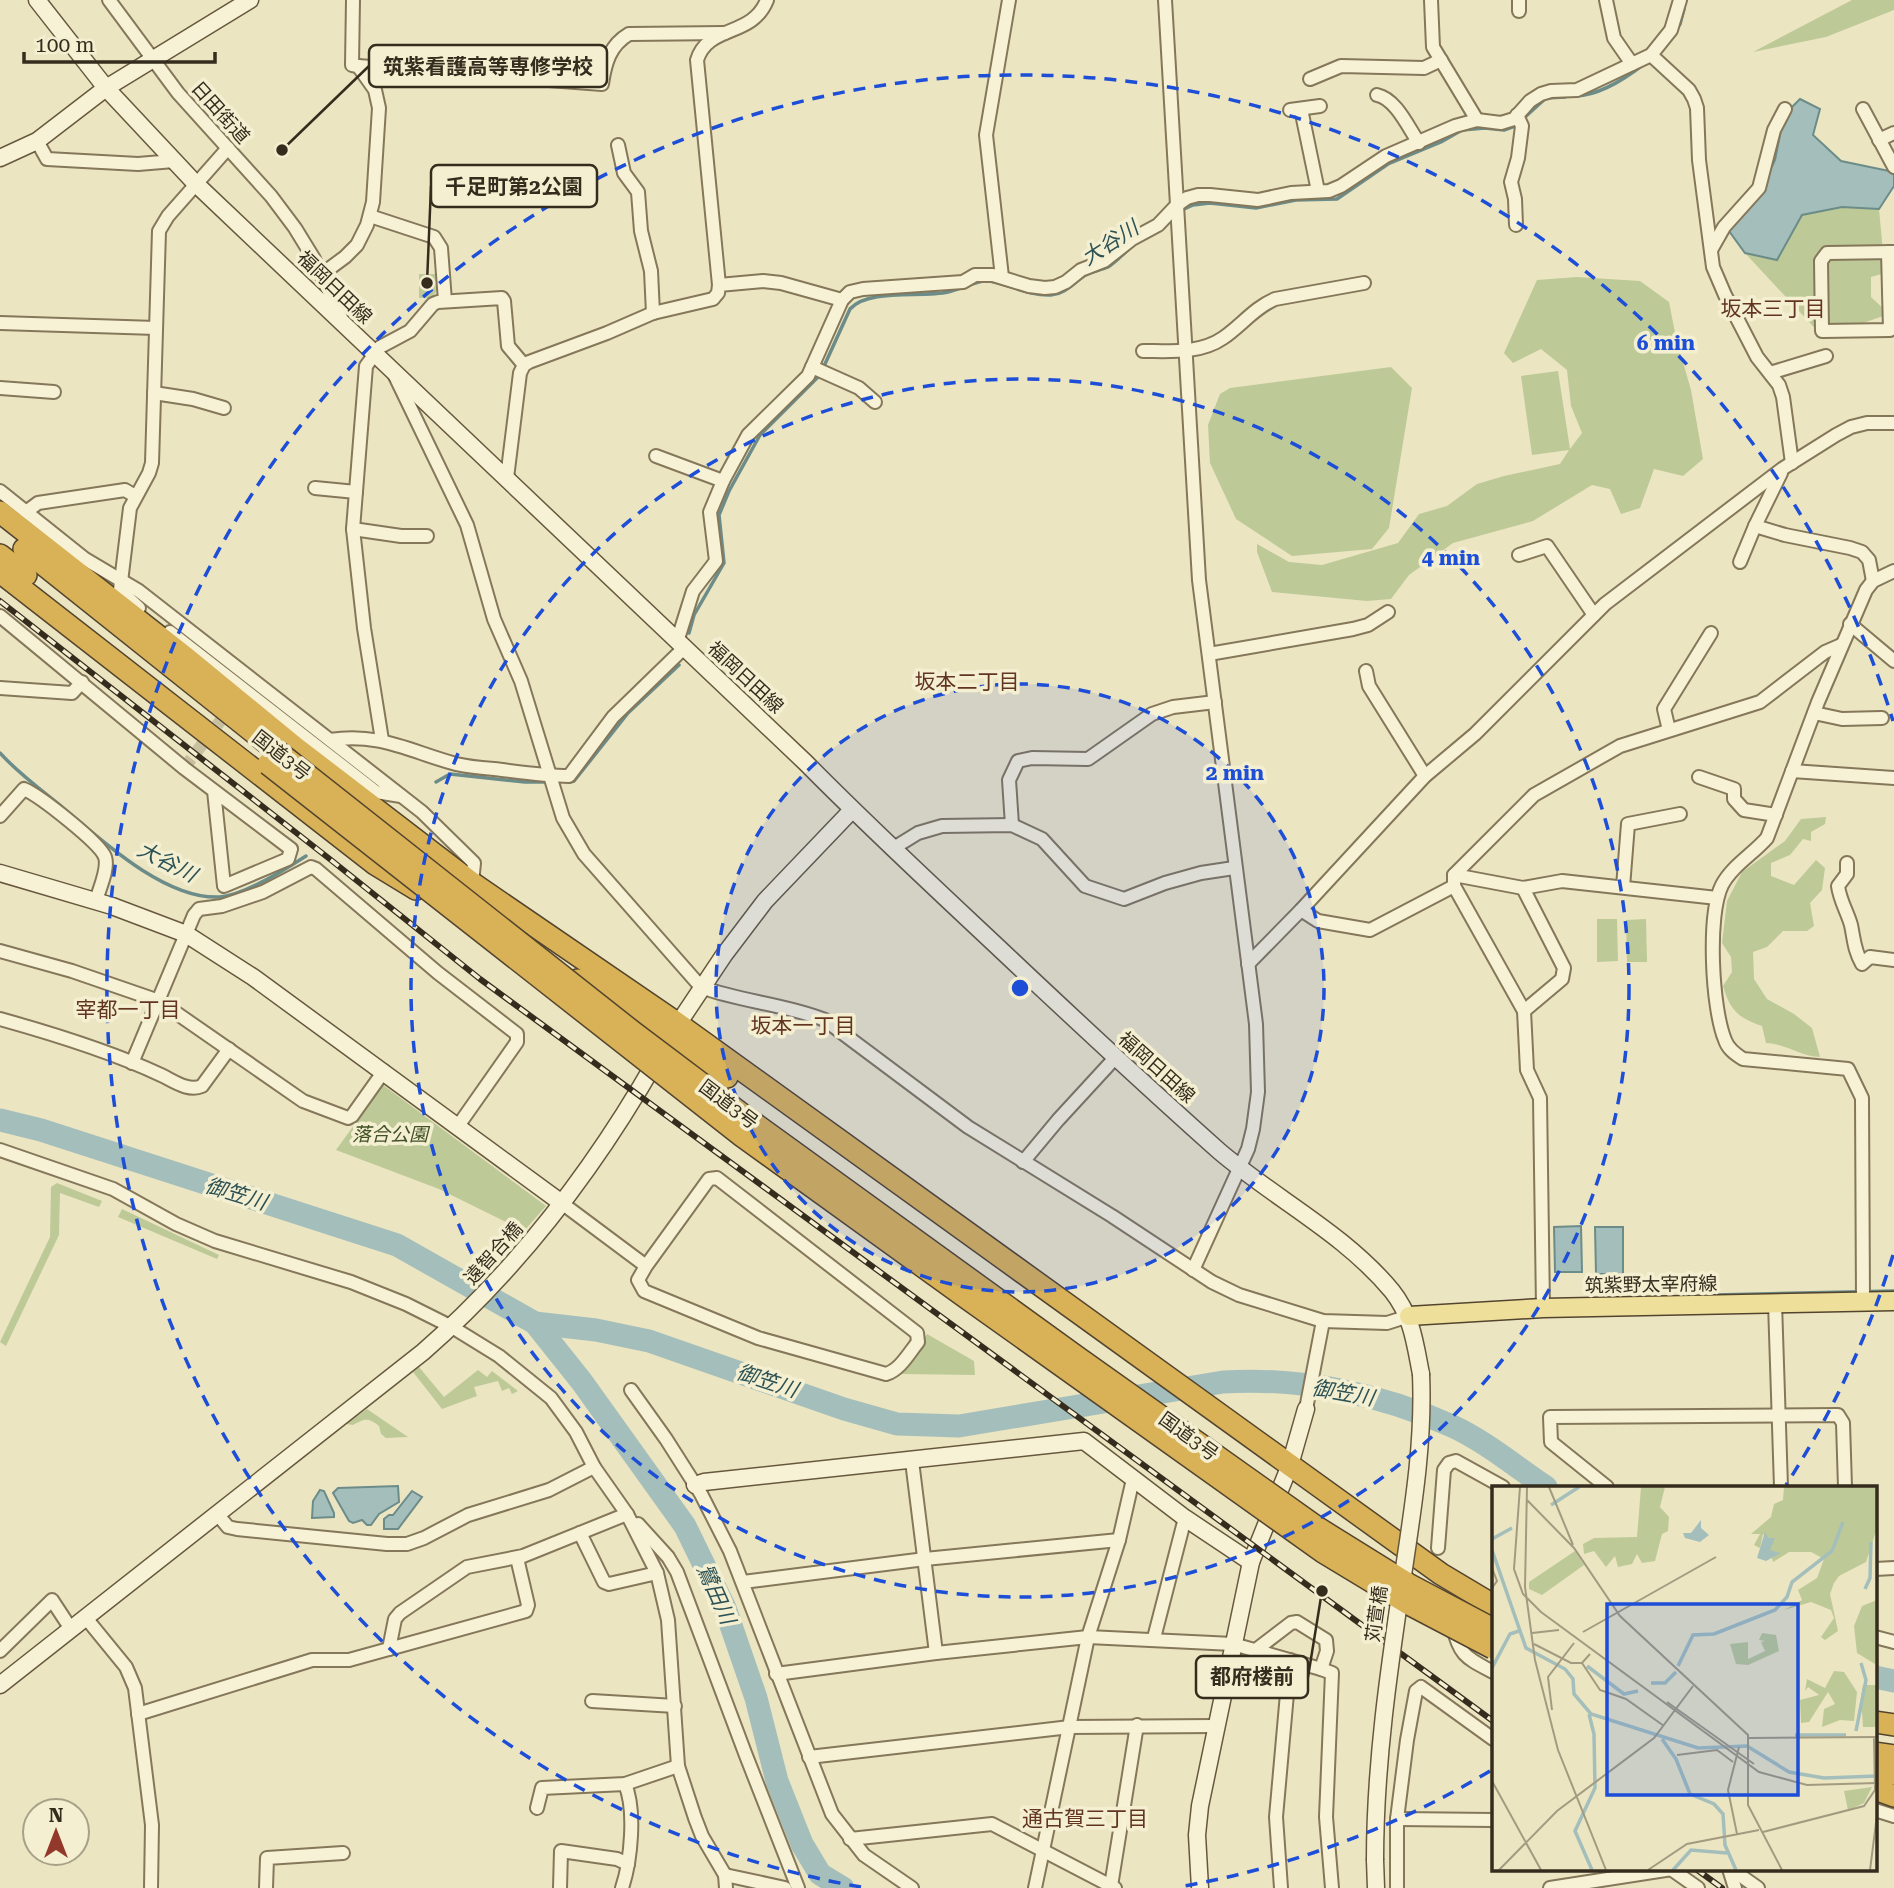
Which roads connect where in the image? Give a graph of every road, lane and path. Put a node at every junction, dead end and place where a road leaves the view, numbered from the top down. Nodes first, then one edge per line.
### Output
1 (37, 0) edge
2 (109, 0) edge
3 (250, 0) edge
4 (353, 0) edge
5 (767, 0) edge
6 (1009, 0) edge
7 (1165, 0) edge
8 (1431, 0) edge
9 (1606, 0) edge
10 (1680, 0) edge
11 (725, 33) junction
12 (1651, 55) junction
13 (152, 59) junction
14 (1441, 60) junction
15 (1632, 64) junction
16 (358, 66) junction
17 (1310, 79) dead end
18 (106, 88) junction
19 (1377, 95) dead end
20 (1320, 106) dead end
21 (1785, 109) dead end
22 (1863, 109) dead end
23 (1517, 116) junction
24 (1477, 120) junction
25 (1894, 133) edge
26 (1879, 140) junction
27 (37, 141) junction
28 (1419, 143) junction
29 (618, 145) dead end
30 (228, 148) junction
31 (0, 158) edge
32 (174, 161) junction
33 (1894, 167) edge
34 (195, 183) junction
35 (1318, 191) junction
36 (1177, 207) junction
37 (370, 216) junction
38 (1516, 225) dead end
39 (1711, 250) junction
40 (1891, 252) edge
41 (321, 274) junction
42 (1002, 277) junction
43 (1364, 283) dead end
44 (719, 285) junction
45 (842, 300) junction
46 (445, 301) junction
47 (653, 313) junction
48 (0, 323) edge
49 (344, 323) junction
50 (156, 328) junction
51 (1143, 351) dead end
52 (1185, 351) junction
53 (374, 353) junction
54 (1826, 356) dead end
55 (524, 365) junction
56 (812, 367) junction
57 (393, 373) junction
58 (1770, 373) junction
59 (0, 388) edge
60 (54, 392) dead end
61 (154, 393) junction
62 (875, 401) dead end
63 (224, 408) dead end
64 (1894, 423) edge
65 (656, 456) dead end
66 (1787, 466) junction
67 (507, 478) junction
68 (723, 481) junction
69 (315, 488) dead end
70 (0, 491) edge
71 (356, 492) junction
72 (135, 496) junction
73 (0, 512) edge
74 (26, 512) junction
75 (1755, 526) junction
76 (353, 528) junction
77 (0, 530) edge
78 (427, 536) dead end
79 (0, 555) edge
80 (1519, 555) dead end
81 (1740, 562) dead end
82 (1894, 571) edge
83 (0, 572) edge
84 (122, 580) junction
85 (1873, 581) junction
86 (1388, 612) dead end
87 (1594, 615) junction
88 (0, 617) edge
89 (1850, 624) junction
90 (1711, 633) dead end
91 (680, 645) junction
92 (1841, 645) junction
93 (1209, 654) junction
94 (1894, 662) edge
95 (1366, 671) dead end
96 (82, 682) junction
97 (0, 688) edge
98 (1215, 702) junction
99 (1814, 713) junction
100 (1882, 718) dead end
101 (1668, 730) junction
102 (330, 740) junction
103 (382, 740) junction
104 (272, 757) junction
105 (1792, 771) junction
106 (551, 776) junction
107 (1425, 776) junction
108 (1699, 778) dead end
109 (1894, 778) edge
110 (214, 791) junction
111 (401, 796) junction
112 (852, 810) junction
113 (422, 812) junction
114 (1680, 814) dead end
115 (1776, 815) junction
116 (0, 816) edge
117 (1012, 825) junction
118 (406, 834) junction
119 (892, 849) junction
120 (1847, 863) dead end
121 (1234, 868) junction
122 (0, 873) edge
123 (1454, 881) junction
124 (472, 883) junction
125 (1623, 887) junction
126 (1523, 888) junction
127 (1717, 898) junction
128 (96, 901) junction
129 (1301, 910) junction
130 (186, 934) junction
131 (0, 951) edge
132 (1894, 960) edge
133 (1248, 964) junction
134 (701, 987) junction
135 (159, 1001) junction
136 (1524, 1011) junction
137 (0, 1019) edge
138 (674, 1030) junction
139 (229, 1049) junction
140 (1115, 1058) junction
141 (132, 1063) junction
142 (384, 1071) junction
143 (458, 1126) junction
144 (0, 1150) edge
145 (1023, 1162) junction
146 (1239, 1168) junction
147 (559, 1210) junction
148 (646, 1266) junction
149 (1193, 1270) junction
150 (1863, 1294) junction
151 (1894, 1301) edge
152 (1775, 1303) junction
153 (1543, 1308) junction
154 (1409, 1316) junction
155 (1323, 1321) junction
156 (457, 1322) junction
157 (1421, 1374) joint
158 (631, 1390) dead end
159 (1306, 1409) joint
160 (1780, 1415) junction
161 (912, 1461) junction
162 (594, 1467) junction
163 (1288, 1472) junction
164 (1132, 1479) junction
165 (695, 1485) junction
166 (1501, 1486) edge
167 (1606, 1486) edge
168 (1781, 1486) edge
169 (1845, 1486) edge
170 (217, 1514) junction
171 (627, 1514) junction
172 (1185, 1518) junction
173 (580, 1533) junction
174 (1119, 1540) junction
175 (1438, 1548) dead end
176 (517, 1558) junction
177 (925, 1559) junction
178 (1251, 1562) junction
179 (1894, 1568) edge
180 (1876, 1569) edge
181 (657, 1573) junction
182 (743, 1581) junction
183 (1446, 1589) junction
184 (1492, 1604) edge
185 (1492, 1613) edge
186 (86, 1618) junction
187 (1492, 1628) edge
188 (71, 1629) junction
189 (1088, 1637) junction
190 (1876, 1637) edge
191 (1154, 1639) junction
192 (1894, 1642) edge
193 (1233, 1644) junction
194 (1492, 1647) edge
195 (389, 1649) junction
196 (1257, 1649) junction
197 (0, 1651) edge
198 (936, 1653) junction
199 (1290, 1660) junction
200 (1321, 1669) junction
201 (1492, 1671) edge
202 (776, 1674) junction
203 (0, 1685) edge
204 (592, 1701) dead end
205 (675, 1706) junction
206 (138, 1714) junction
207 (1876, 1722) edge
208 (1137, 1725) junction
209 (1894, 1725) edge
210 (1216, 1726) junction
211 (1070, 1727) junction
212 (1492, 1738) edge
213 (1876, 1753) edge
214 (1894, 1756) edge
215 (809, 1757) junction
216 (678, 1766) junction
217 (1876, 1770) edge
218 (1894, 1774) edge
219 (625, 1784) junction
220 (1876, 1788) edge
221 (1894, 1796) edge
222 (537, 1808) dead end
223 (1876, 1810) edge
224 (1894, 1816) edge
225 (1397, 1819) junction
226 (1492, 1820) edge
227 (850, 1839) junction
228 (1043, 1849) junction
229 (343, 1853) dead end
230 (628, 1864) junction
231 (1665, 1870) edge
232 (1672, 1870) edge
233 (1730, 1870) edge
234 (1731, 1870) edge
235 (726, 1881) edge
236 (1113, 1887) edge
237 (151, 1888) edge
238 (265, 1888) edge
239 (560, 1888) edge
240 (622, 1888) edge
241 (785, 1888) edge
242 (798, 1888) edge
243 (912, 1888) edge
244 (1035, 1888) edge
245 (1200, 1888) edge
246 (1281, 1888) edge
247 (1332, 1888) edge
248 (1376, 1888) edge
249 (1398, 1888) edge
250 (1553, 1888) edge
251 (1698, 1888) edge
252 (1735, 1888) edge
253 (1758, 1888) edge

1 - 18 street, 福岡日田線
2 - 13 street, 日田街道
3 - 13 street
4 - 16 street
5 - 11 street
6 - 42 street
7 - 36 street
8 - 14 street
9 - 15 street
10 - 12 street
11 - 16 street
11 - 44 street
12 - 15 street
12 - 39 street
13 - 18 street
13 - 30 street, 日田街道
14 - 17 street
14 - 24 street
15 - 23 street
16 - 37 street
18 - 27 street
18 - 32 street, 福岡日田線
19 - 28 street
20 - 35 street
21 - 39 street
22 - 26 street
23 - 24 street
23 - 38 street
24 - 28 street
25 - 26 street
26 - 33 street
27 - 31 street
27 - 32 street
28 - 35 street
29 - 47 street
30 - 34 street
30 - 41 street, 日田街道
32 - 34 street, 福岡日田線
34 - 49 street, 福岡日田線
34 - 50 street
35 - 36 street
36 - 42 street
36 - 52 street
37 - 41 street
37 - 46 street
39 - 58 street
40 - 40 street
41 - 49 street, 日田街道
42 - 45 street
43 - 52 street
44 - 45 street
44 - 47 street
45 - 56 street
46 - 53 street
46 - 55 street
47 - 55 street
48 - 50 street
49 - 53 street, 福岡日田線
50 - 61 street
51 - 52 street
52 - 93 street
53 - 57 street, 福岡日田線
53 - 71 street
54 - 58 street
55 - 67 street
56 - 62 street
56 - 68 street
57 - 67 street, 福岡日田線
57 - 106 street
58 - 66 street
59 - 60 street
61 - 63 street
61 - 72 street
64 - 66 street
65 - 68 street
66 - 75 street
66 - 87 street
67 - 91 street, 福岡日田線
68 - 91 street
69 - 71 street
70 - 74 street
71 - 76 street
72 - 74 street
72 - 84 street
73 - 118 highway
74 - 84 street
75 - 81 street
75 - 85 street
76 - 78 street
76 - 103 street
77 - 104 highway, 国道3号
79 - 104 highway, 国道3号
80 - 87 street
82 - 85 street
83 - 138 highway
84 - 102 street
84 - 111 street
85 - 89 street
86 - 93 street
87 - 107 street
88 - 96 street
89 - 92 street
89 - 94 street
90 - 101 street
91 - 106 street
91 - 112 street, 福岡日田線
92 - 99 street
92 - 101 street
93 - 98 street
95 - 107 street
96 - 97 street
96 - 110 street
98 - 117 street
98 - 121 street
99 - 100 street
99 - 105 street
101 - 123 street
102 - 103 street
102 - 111 street
103 - 106 street
104 - 187 highway, 国道3号, bridge
104 - 194 highway, 国道3号, bridge
105 - 109 street
105 - 115 street
106 - 134 street
107 - 129 street
108 - 115 street
110 - 110 street
111 - 113 street
112 - 119 street, 福岡日田線
112 - 134 street, 遠智合橋
113 - 118 street
113 - 124 street
114 - 125 street
115 - 127 street
116 - 128 street
117 - 119 street
117 - 121 street
118 - 124 highway
119 - 140 street, 福岡日田線
120 - 132 street
121 - 133 street
122 - 128 street
123 - 126 street
123 - 129 street
123 - 136 street
124 - 138 highway
125 - 126 street
125 - 127 street
126 - 136 street
127 - 150 street
128 - 130 street
129 - 133 street
130 - 135 street
130 - 142 street
130 - 143 street
131 - 135 street
133 - 146 street
134 - 138 street, 遠智合橋
134 - 145 street
135 - 139 street
135 - 141 street
136 - 153 street
137 - 141 street
138 - 147 street, 遠智合橋
138 - 163 highway
139 - 141 street
139 - 142 street
140 - 145 street
140 - 146 street, 福岡日田線
142 - 143 street
143 - 147 street
144 - 156 street
145 - 149 street
146 - 149 street
146 - 154 street, 福岡日田線
147 - 148 street
147 - 156 street, 遠智合橋
148 - 148 street
149 - 155 street
150 - 151 main road, 筑紫野太宰府線
150 - 152 main road, 筑紫野太宰府線
152 - 153 main road, 筑紫野太宰府線
152 - 160 street
153 - 154 main road, 筑紫野太宰府線
154 - 155 street
154 - 157 street, 福岡日田線
155 - 159 street
156 - 162 street
156 - 170 street, 遠智合橋
157 - 248 street, 苅萱橋, bridge
158 - 165 street
159 - 163 street
160 - 167 street
160 - 168 street
160 - 169 street
161 - 164 street
161 - 165 street
161 - 177 street
162 - 170 street
162 - 171 street
163 - 178 street
163 - 183 highway
163 - 184 highway
164 - 172 street
164 - 174 street
165 - 182 street
166 - 175 street
170 - 186 street, 遠智合橋
171 - 173 street
171 - 181 street
171 - 242 street
172 - 178 street
172 - 191 street
173 - 176 street
173 - 181 street
174 - 177 street
174 - 189 street
176 - 195 street
176 - 195 street
177 - 182 street
177 - 198 street
178 - 193 street
179 - 180 street
181 - 205 street
182 - 202 street
183 - 185 highway
183 - 201 street
186 - 188 street, 遠智合橋
186 - 206 street
188 - 197 street
188 - 203 street, 遠智合橋
189 - 191 street
189 - 198 street
189 - 211 street
190 - 192 street
191 - 193 street
193 - 196 street
193 - 210 street
195 - 206 street
196 - 199 street
196 - 200 street
198 - 202 street
199 - 200 street
199 - 246 street
200 - 247 street
202 - 215 street
204 - 205 street
205 - 216 street
206 - 237 street
207 - 209 highway
208 - 210 street
208 - 211 street
208 - 236 street
210 - 245 street
211 - 215 street
211 - 228 street
212 - 225 street
213 - 214 highway
215 - 227 street
216 - 219 street
216 - 235 street
217 - 218 highway
219 - 222 street
219 - 230 street
220 - 221 highway
223 - 224 street
225 - 226 street
225 - 249 street
227 - 228 street
227 - 243 street
228 - 236 street
228 - 244 street
229 - 238 street
230 - 239 street
230 - 240 street
231 - 250 street
232 - 251 street
233 - 252 street
234 - 253 street
235 - 241 street

